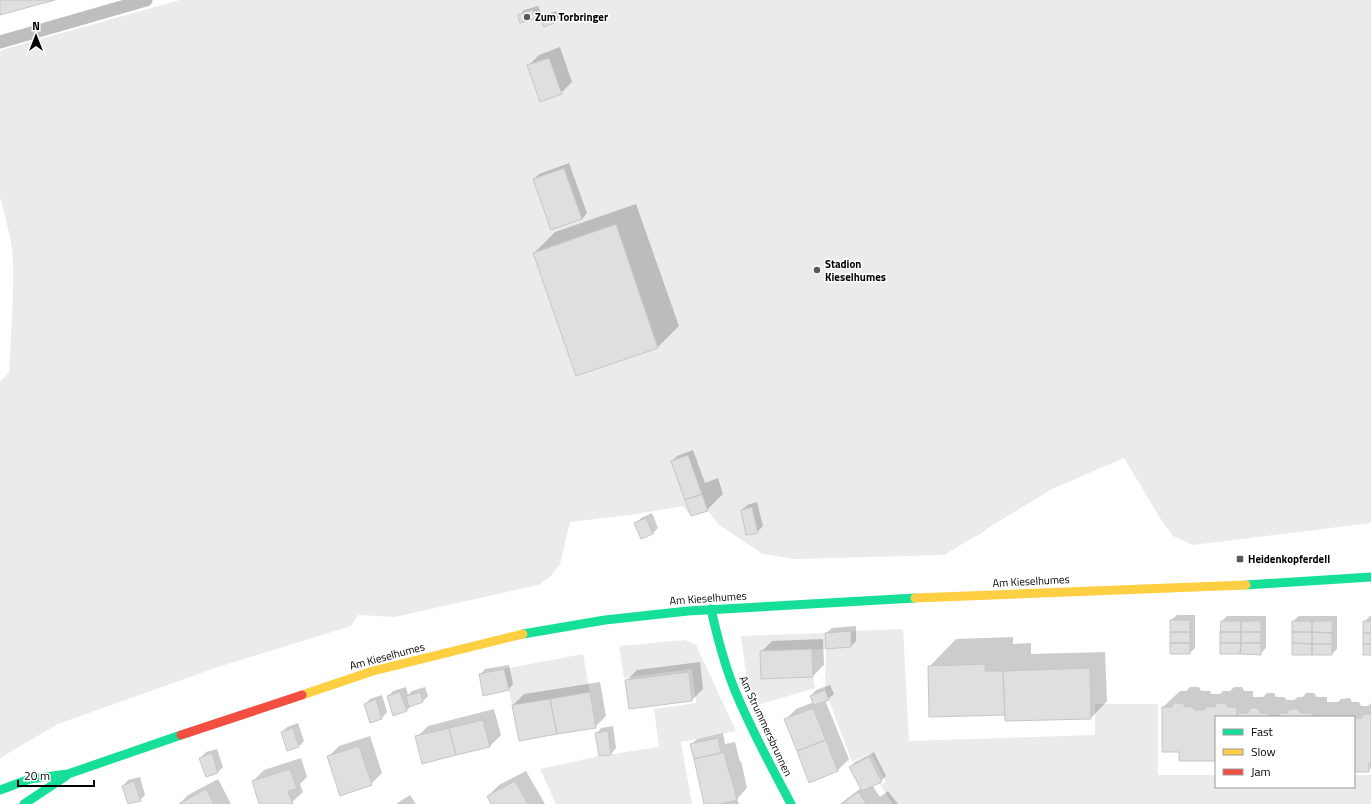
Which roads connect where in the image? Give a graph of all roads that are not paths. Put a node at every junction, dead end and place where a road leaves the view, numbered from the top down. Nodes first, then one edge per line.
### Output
1 (146, 0) edge
2 (0, 42) edge
3 (1371, 577) edge
4 (711, 609) junction
5 (68, 774) junction
6 (0, 790) edge
7 (24, 804) edge
8 (791, 804) edge

1 - 2 lane
3 - 4 street, Am Kieselhumes
4 - 5 street, Am Kieselhumes
4 - 8 street, Am Strummersbrunnen
5 - 6 street, Am Kieselhumes
5 - 7 street, Am Kieselhumes

